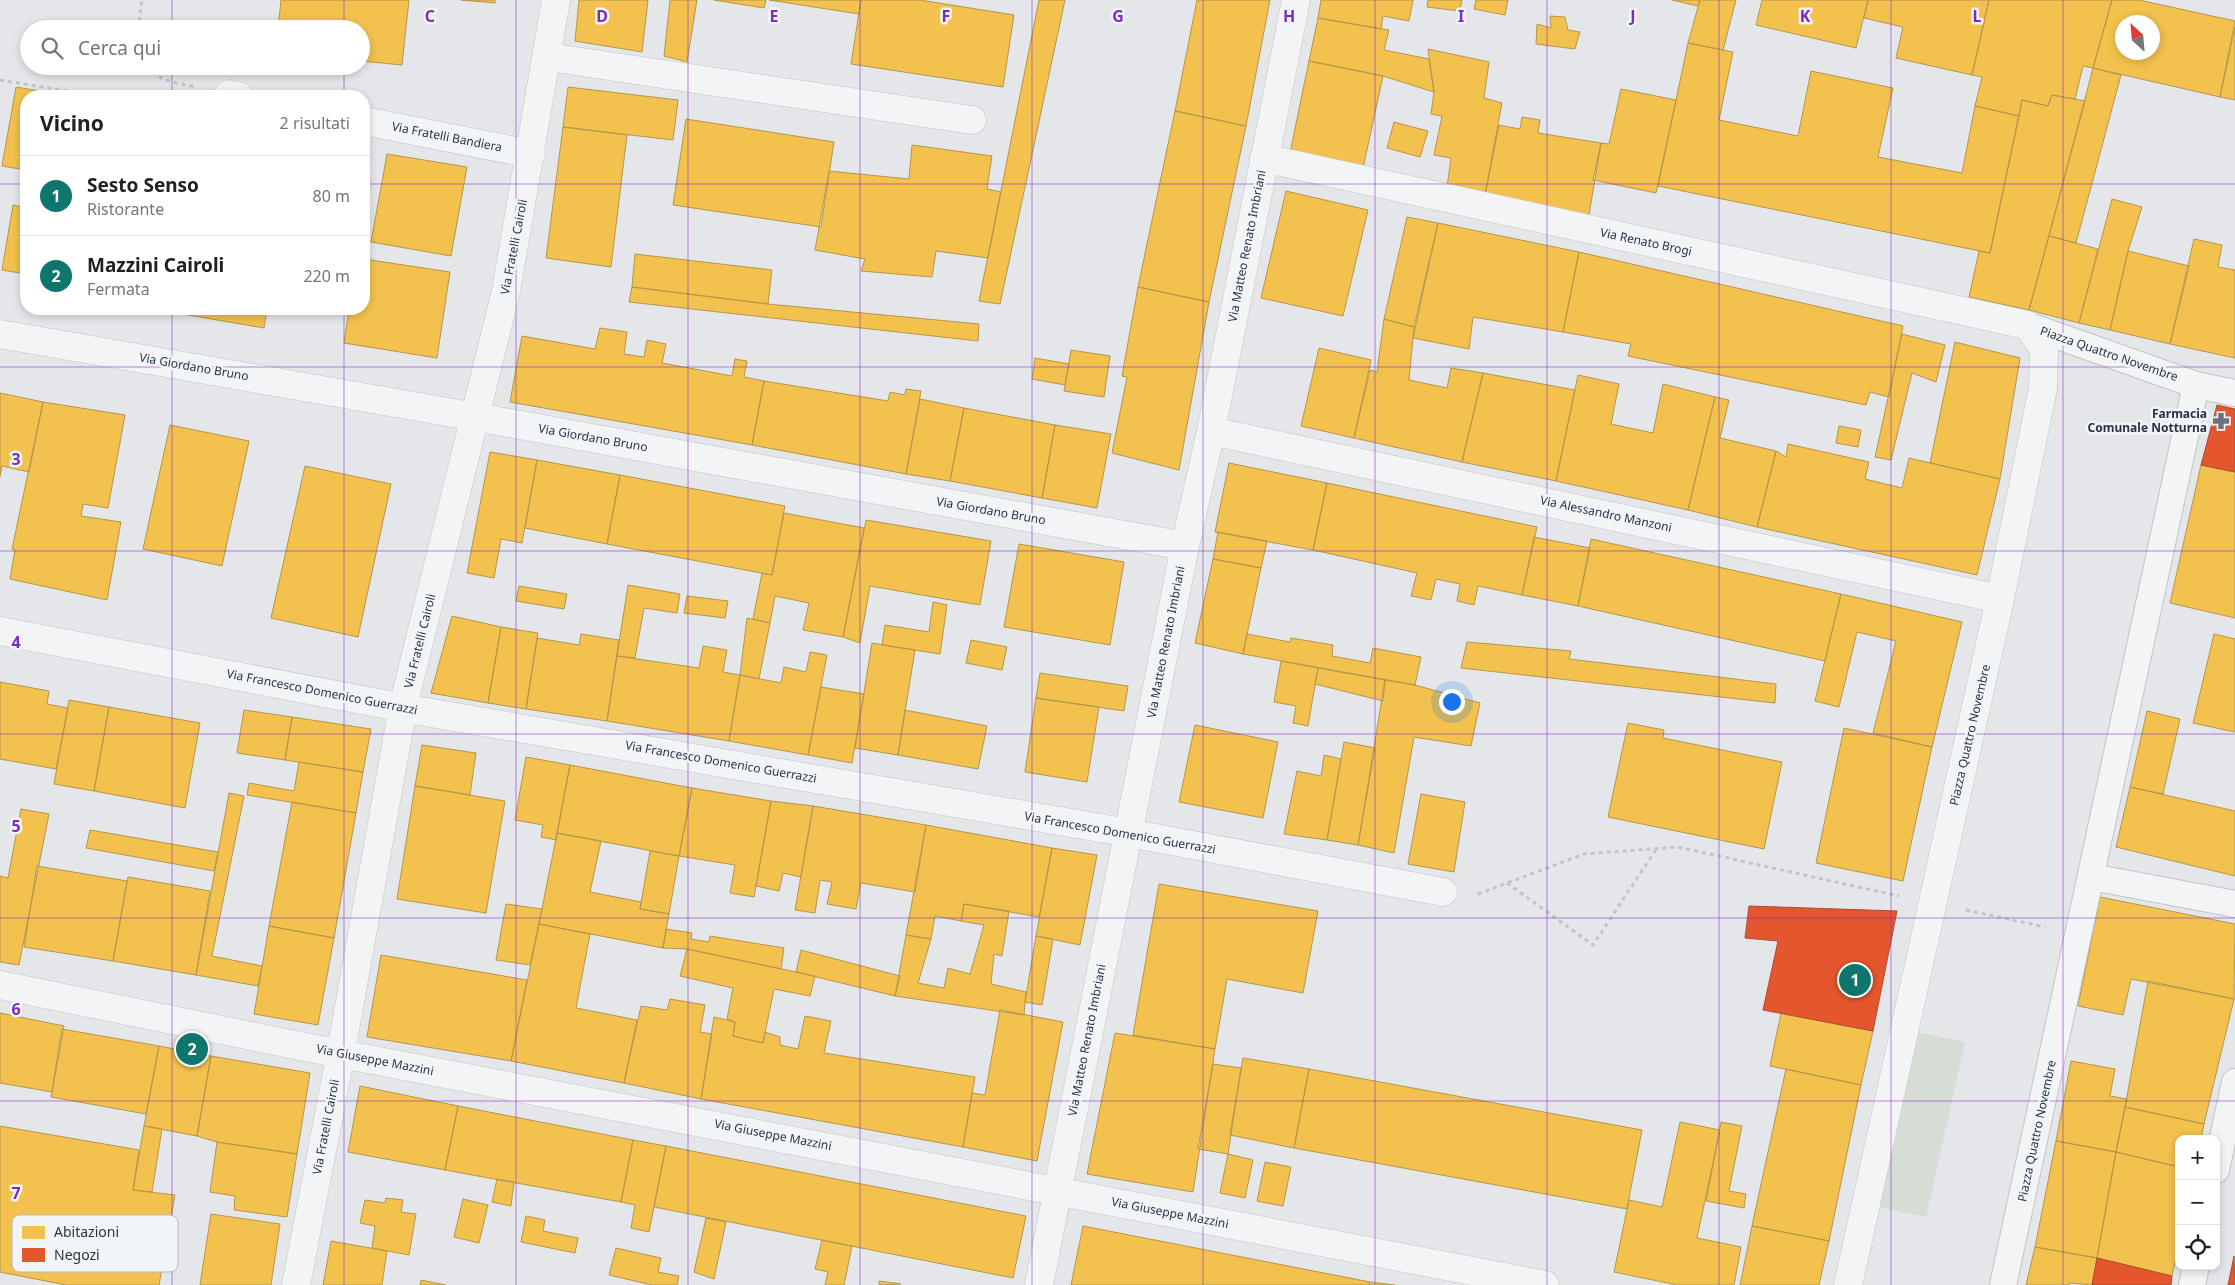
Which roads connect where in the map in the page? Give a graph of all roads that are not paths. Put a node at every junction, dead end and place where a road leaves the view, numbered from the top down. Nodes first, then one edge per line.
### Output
1 (556, 0) edge
2 (1296, 0) edge
3 (548, 57) junction
4 (972, 120) dead end
5 (370, 122) edge
6 (531, 154) junction
7 (1264, 158) junction
8 (2027, 326) junction
9 (0, 334) edge
10 (2196, 385) junction
11 (2235, 393) edge
12 (476, 417) junction
13 (1211, 431) junction
14 (1185, 546) junction
15 (2000, 599) junction
16 (0, 631) edge
17 (403, 707) junction
18 (1129, 832) junction
19 (2092, 877) junction
20 (1443, 892) road end
21 (2235, 904) edge
22 (0, 985) edge
23 (340, 1053) junction
24 (2235, 1082) edge
25 (2220, 1151) edge
26 (1056, 1190) junction
27 (2195, 1270) edge
28 (296, 1285) edge
29 (1039, 1285) edge
30 (1545, 1285) edge
31 (1848, 1285) edge
32 (2003, 1285) edge
33 (2192, 1285) edge

1 - 3 street, Via Fratelli Cairoli
2 - 7 street, Via Matteo Renato Imbriani
3 - 4 street
3 - 6 street, Via Fratelli Cairoli
5 - 6 street, Via Fratelli Bandiera
6 - 12 street, Via Fratelli Cairoli
7 - 8 street, Via Renato Brogi
7 - 13 street, Via Matteo Renato Imbriani
8 - 10 street, Piazza Quattro Novembre
8 - 15 street, Piazza Quattro Novembre
9 - 12 street, Via Giordano Bruno
10 - 11 street
10 - 19 street, Piazza Quattro Novembre
12 - 14 street, Via Giordano Bruno
12 - 17 street, Via Fratelli Cairoli
13 - 14 street, Via Matteo Renato Imbriani
13 - 15 street, Via Alessandro Manzoni
14 - 18 street, Via Matteo Renato Imbriani
15 - 31 street, Piazza Quattro Novembre
16 - 17 street, Via Francesco Domenico Guerrazzi
17 - 18 street, Via Francesco Domenico Guerrazzi
17 - 23 street, Via Fratelli Cairoli
18 - 20 street, Via Francesco Domenico Guerrazzi
18 - 26 street, Via Matteo Renato Imbriani
19 - 21 street
19 - 32 street, Piazza Quattro Novembre
22 - 23 street, Via Giuseppe Mazzini
23 - 26 street, Via Giuseppe Mazzini
23 - 28 street, Via Fratelli Cairoli
24 - 25 street
26 - 29 street, Via Matteo Renato Imbriani
26 - 30 street, Via Giuseppe Mazzini
27 - 33 street

